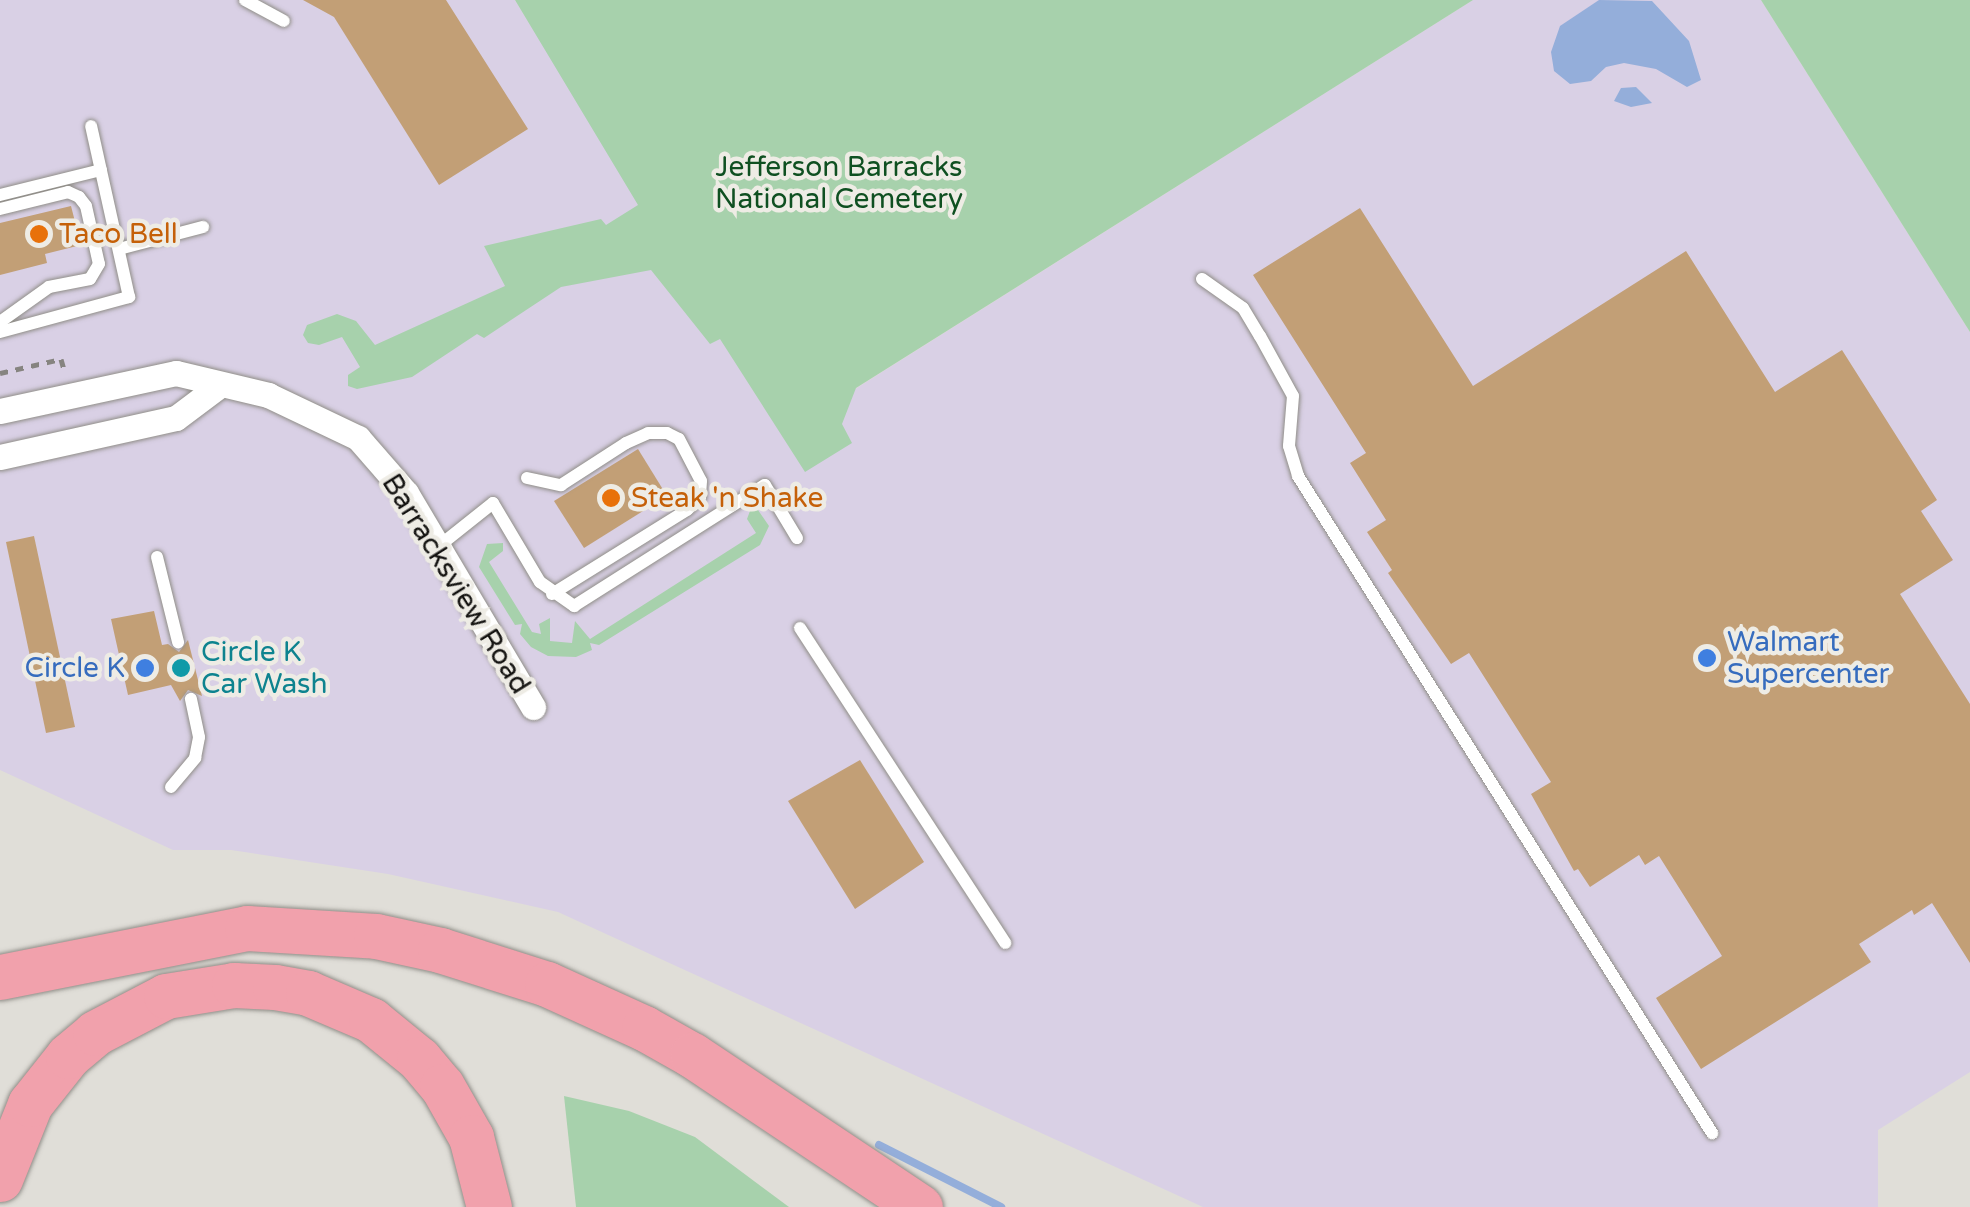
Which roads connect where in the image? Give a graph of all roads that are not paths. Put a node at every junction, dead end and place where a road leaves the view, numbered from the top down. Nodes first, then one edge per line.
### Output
1 (245, 0) edge
2 (284, 21) dead end
3 (91, 126) dead end
4 (101, 170) junction
5 (0, 195) edge
6 (0, 209) edge
7 (204, 227) dead end
8 (119, 249) junction
9 (1202, 278) dead end
10 (0, 322) edge
11 (0, 332) edge
12 (220, 385) junction
13 (0, 412) edge
14 (0, 457) edge
15 (527, 478) dead end
16 (797, 538) dead end
17 (439, 546) junction
18 (157, 557) dead end
19 (552, 594) junction
20 (800, 628) dead end
21 (178, 642) dead end
22 (190, 698) dead end
23 (533, 707) dead end
24 (172, 787) dead end
25 (1006, 943) dead end
26 (0, 944) edge
27 (84, 960) junction
28 (0, 978) edge
29 (1712, 1133) dead end
30 (0, 1179) edge
31 (489, 1207) edge
32 (920, 1207) edge

1 - 2 lane
3 - 4 lane
4 - 5 lane
4 - 8 lane
6 - 10 lane
7 - 8 lane
8 - 11 lane
9 - 29 lane
12 - 13 street, Barracksview Road
12 - 14 street
12 - 17 street, Barracksview Road
15 - 19 lane
16 - 19 lane
17 - 19 lane
17 - 23 street, Barracksview Road
18 - 21 lane
20 - 25 lane
22 - 24 lane
26 - 27 highway
27 - 28 highway
27 - 32 highway
30 - 31 highway

